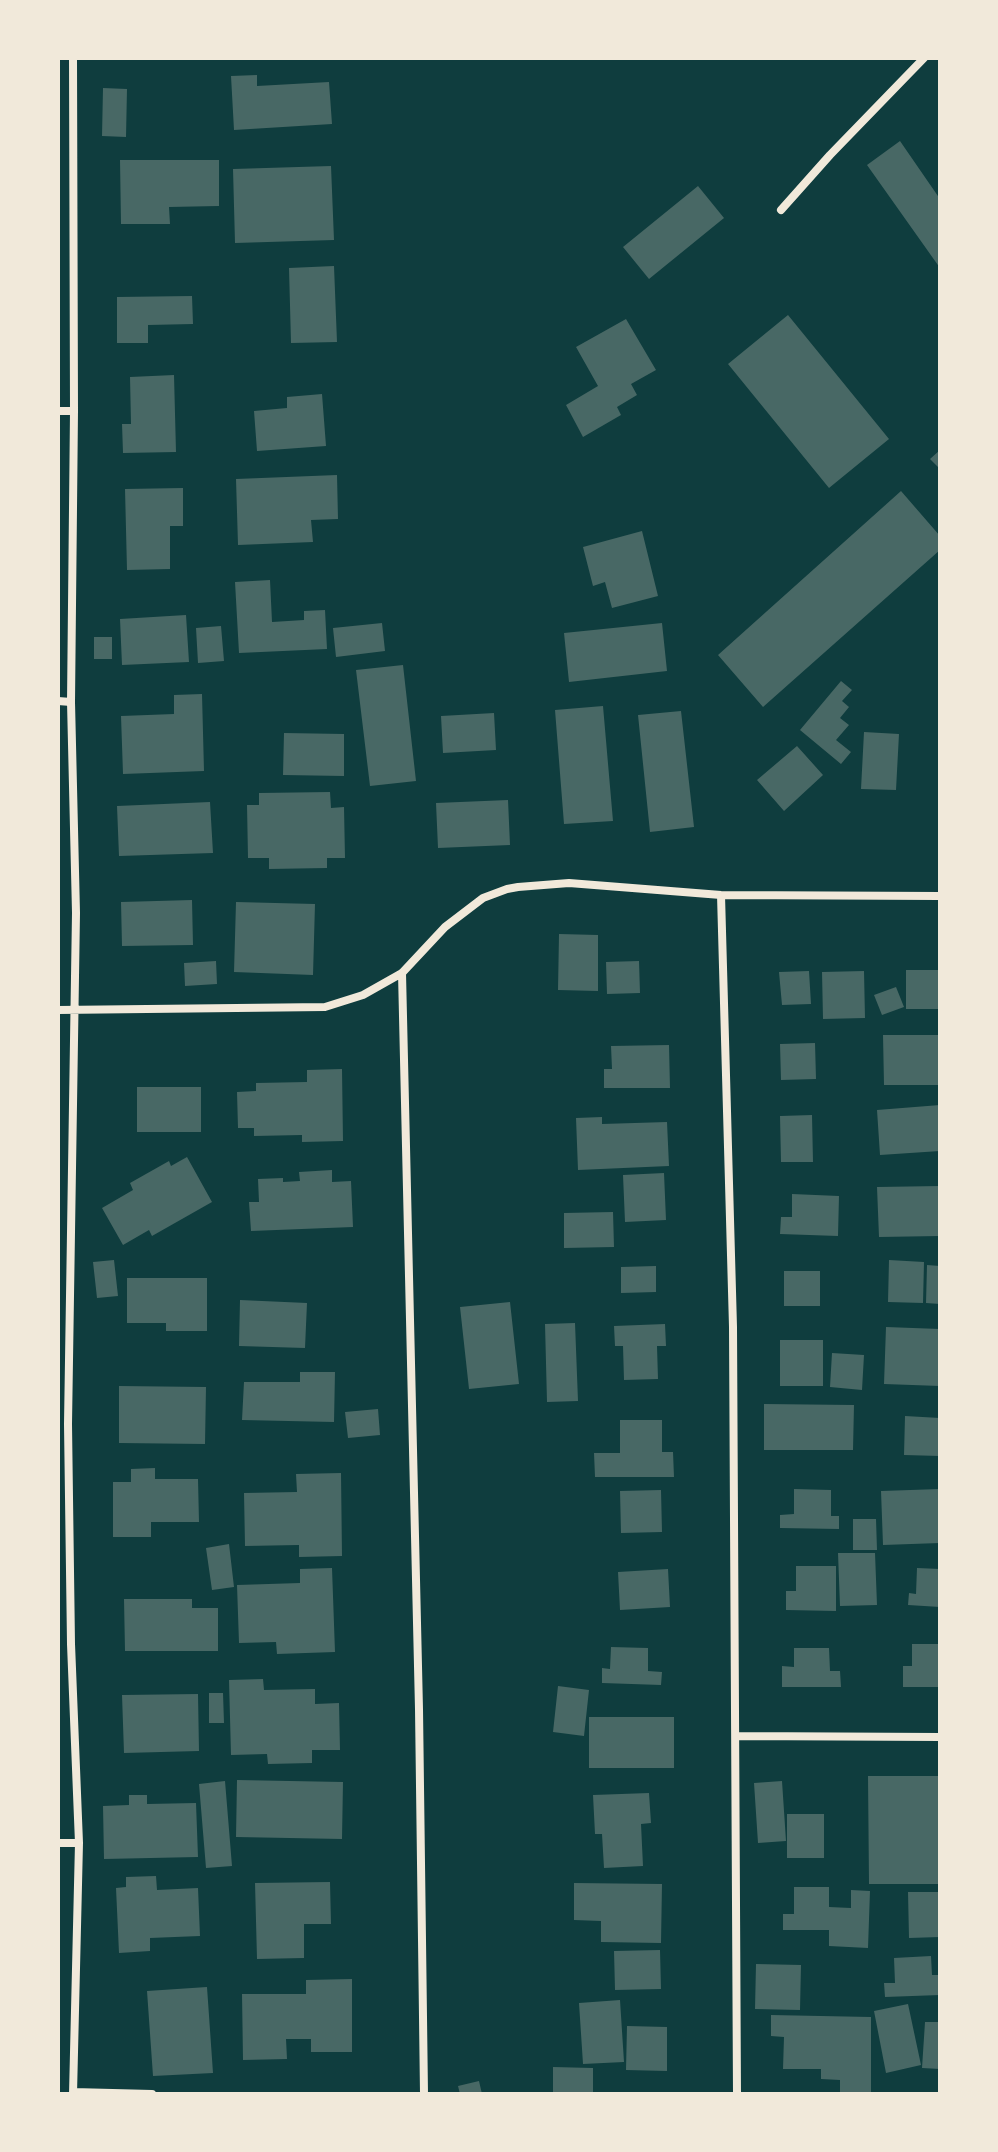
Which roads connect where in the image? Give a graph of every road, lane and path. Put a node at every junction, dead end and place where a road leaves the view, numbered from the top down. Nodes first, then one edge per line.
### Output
1 (73, 58) edge
2 (924, 58) edge
3 (781, 210) dead end
4 (58, 411) edge
5 (74, 411) junction
6 (58, 701) edge
7 (71, 702) junction
8 (721, 895) junction
9 (940, 896) edge
10 (402, 973) junction
11 (58, 1010) edge
12 (74, 1010) junction
13 (63, 1424) edge
14 (736, 1736) junction
15 (940, 1737) edge
16 (58, 1843) edge
17 (79, 1843) junction
18 (73, 2093) edge
19 (152, 2094) edge
20 (424, 2094) edge
21 (737, 2094) edge

1 - 5 street
2 - 3 street
4 - 5 street
5 - 7 street
6 - 7 street
7 - 12 street
8 - 9 street
8 - 10 street
8 - 14 street
10 - 12 street
10 - 20 street
11 - 12 street
12 - 13 street
13 - 17 street
14 - 15 street
14 - 21 street
16 - 17 street
17 - 18 street
18 - 19 street

